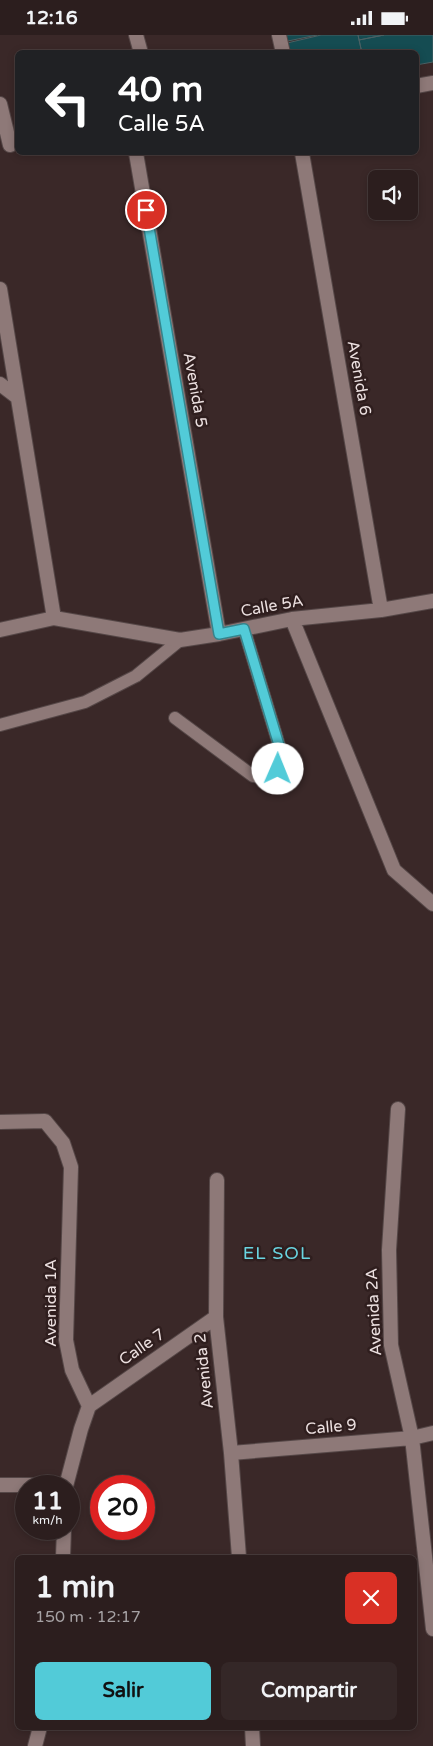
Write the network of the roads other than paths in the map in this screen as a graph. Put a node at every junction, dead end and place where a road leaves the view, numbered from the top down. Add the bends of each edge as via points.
1 (136, 35) edge
2 (279, 35) edge
3 (140, 50) edge
4 (282, 50) edge
5 (433, 83) edge
6 (419, 85) edge
7 (0, 105) edge
8 (9, 146) edge
9 (136, 155) edge
10 (302, 155) edge
11 (0, 289) edge
12 (0, 384) edge
13 (17, 397) junction
14 (433, 601) edge
15 (381, 609) junction
16 (54, 618) junction
17 (292, 619) junction
18 (244, 629) junction
19 (0, 630) edge
20 (219, 634) junction
21 (180, 640) junction
22 (174, 718) dead end
23 (0, 725) edge
24 (433, 904) edge
25 (398, 1109) dead end
26 (0, 1122) edge
27 (217, 1180) dead end
28 (216, 1317) junction
29 (89, 1406) junction
30 (433, 1433) edge
31 (412, 1438) junction
32 (231, 1453) junction
33 (69, 1475) edge
34 (0, 1485) edge
35 (15, 1485) edge
36 (64, 1540) edge
37 (63, 1555) edge
38 (239, 1555) edge
39 (433, 1629) edge
40 (39, 1730) edge
41 (252, 1730) edge
42 (35, 1746) edge
43 (253, 1746) edge

1 - 3 street
2 - 4 street
5 - 6 street
7 - 8 street
9 - 20 street, Avenida 5
10 - 15 street, Avenida 6
11 - 13 street
12 - 13 street
13 - 16 street
14 - 15 street, Calle 5A
15 - 17 street, Calle 5A
16 - 19 street, Calle 5A
16 - 21 street, Calle 5A
17 - 18 street, Calle 5A
17 - 24 street via 394,870
18 - 20 street, Calle 5A
18 - 22 lane via 279,745 282,759 278,769 268,777 253,776
20 - 21 street, Calle 5A
21 - 23 lane via 136,676 85,701
25 - 31 street, Avenida 2A via 389,1250 391,1345
26 - 29 street, Avenida 1A via 45,1121 63,1143 71,1167 66,1340 72,1370
27 - 28 street, Avenida 2
28 - 29 street, Calle 7
28 - 32 street, Avenida 2
29 - 33 street
30 - 31 street, Calle 9
31 - 32 street, Calle 9
31 - 39 street, Avenida 2A
32 - 38 street, Avenida 2
34 - 35 street
36 - 37 street
40 - 42 street
41 - 43 street

